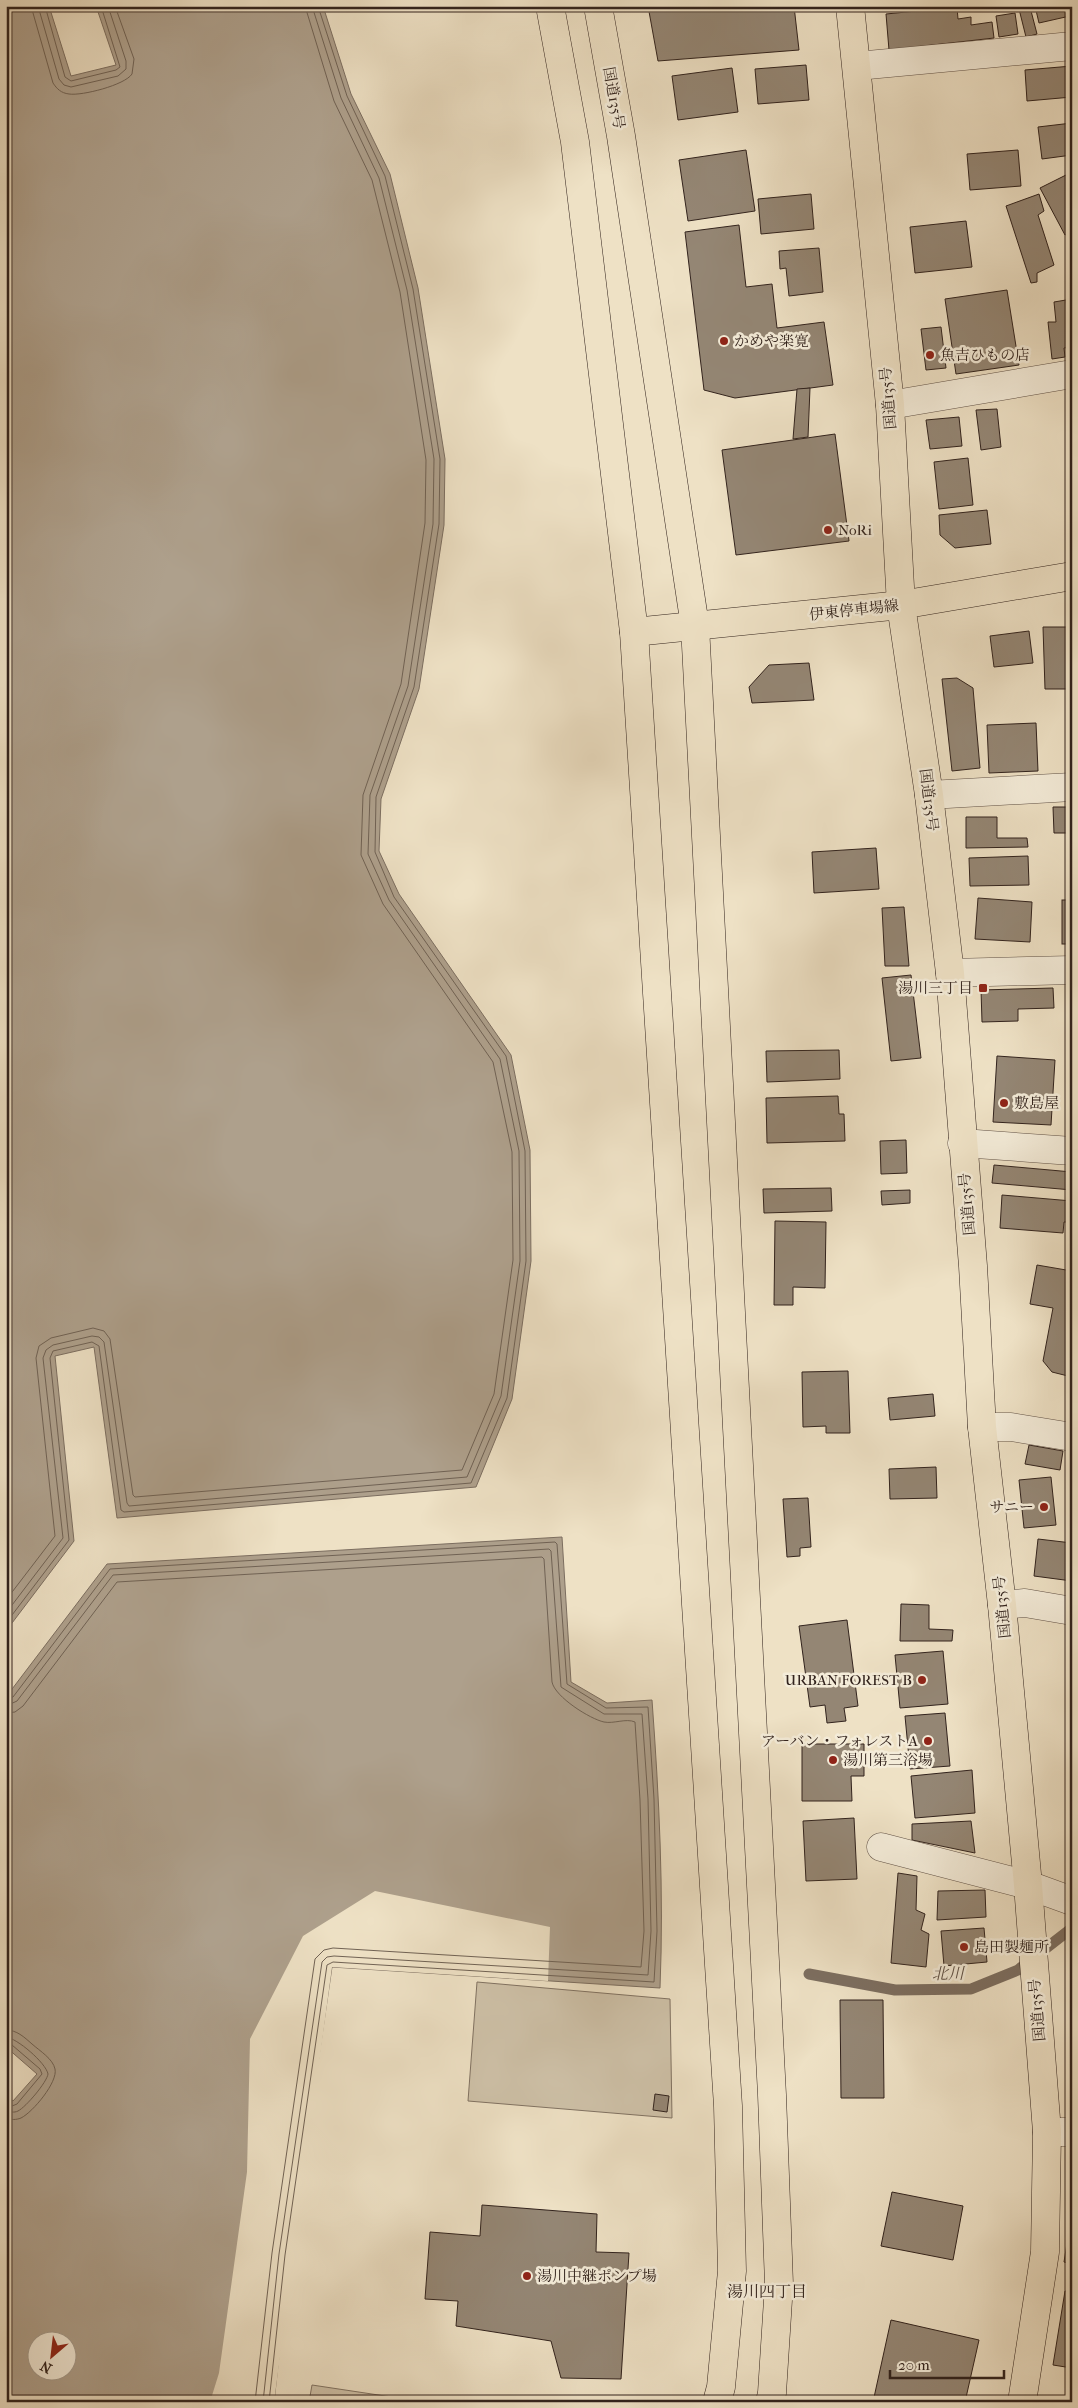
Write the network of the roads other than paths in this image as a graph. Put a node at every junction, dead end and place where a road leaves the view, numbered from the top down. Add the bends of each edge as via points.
1 (550, 6) edge
2 (598, 6) edge
3 (850, 6) edge
4 (1072, 46) edge
5 (857, 66) junction
6 (1072, 374) edge
7 (890, 405) junction
8 (1072, 576) edge
9 (901, 605) junction
10 (695, 626) junction
11 (634, 632) junction
12 (1072, 787) edge
13 (929, 795) junction
14 (1072, 970) edge
15 (950, 973) junction
16 (962, 1143) junction
17 (1072, 1151) edge
18 (982, 1427) junction
19 (1072, 1437) edge
20 (1002, 1606) junction
21 (1072, 1610) edge
22 (881, 1847) dead end
23 (1028, 1885) junction
24 (1072, 1902) edge
25 (1060, 2132) edge
26 (717, 2402) edge
27 (770, 2402) edge
28 (1022, 2402) edge

1 - 11 main road via 575,142
2 - 10 main road, 国道135号 via 621,136
3 - 5 main road, 国道135号
4 - 5 street
5 - 7 main road, 国道135号
6 - 7 street
7 - 9 main road, 国道135号
8 - 9 main road, 伊東停車場線
9 - 10 main road, 伊東停車場線
9 - 13 main road, 国道135号
10 - 11 main road, 伊東停車場線
10 - 27 main road, 国道135号 via 772,2095 779,2284
11 - 26 main road via 728,2106 732,2271
12 - 13 street
13 - 15 main road, 国道135号
14 - 15 street
15 - 16 main road, 国道135号
16 - 17 street
16 - 18 main road, 国道135号
18 - 19 street via 1011,1427
18 - 20 main road, 国道135号
20 - 21 street via 1025,1602
20 - 23 main road, 国道135号
22 - 23 street
23 - 24 street
23 - 25 main road, 国道135号 via 1035,1985
25 - 28 main road, 国道135号

